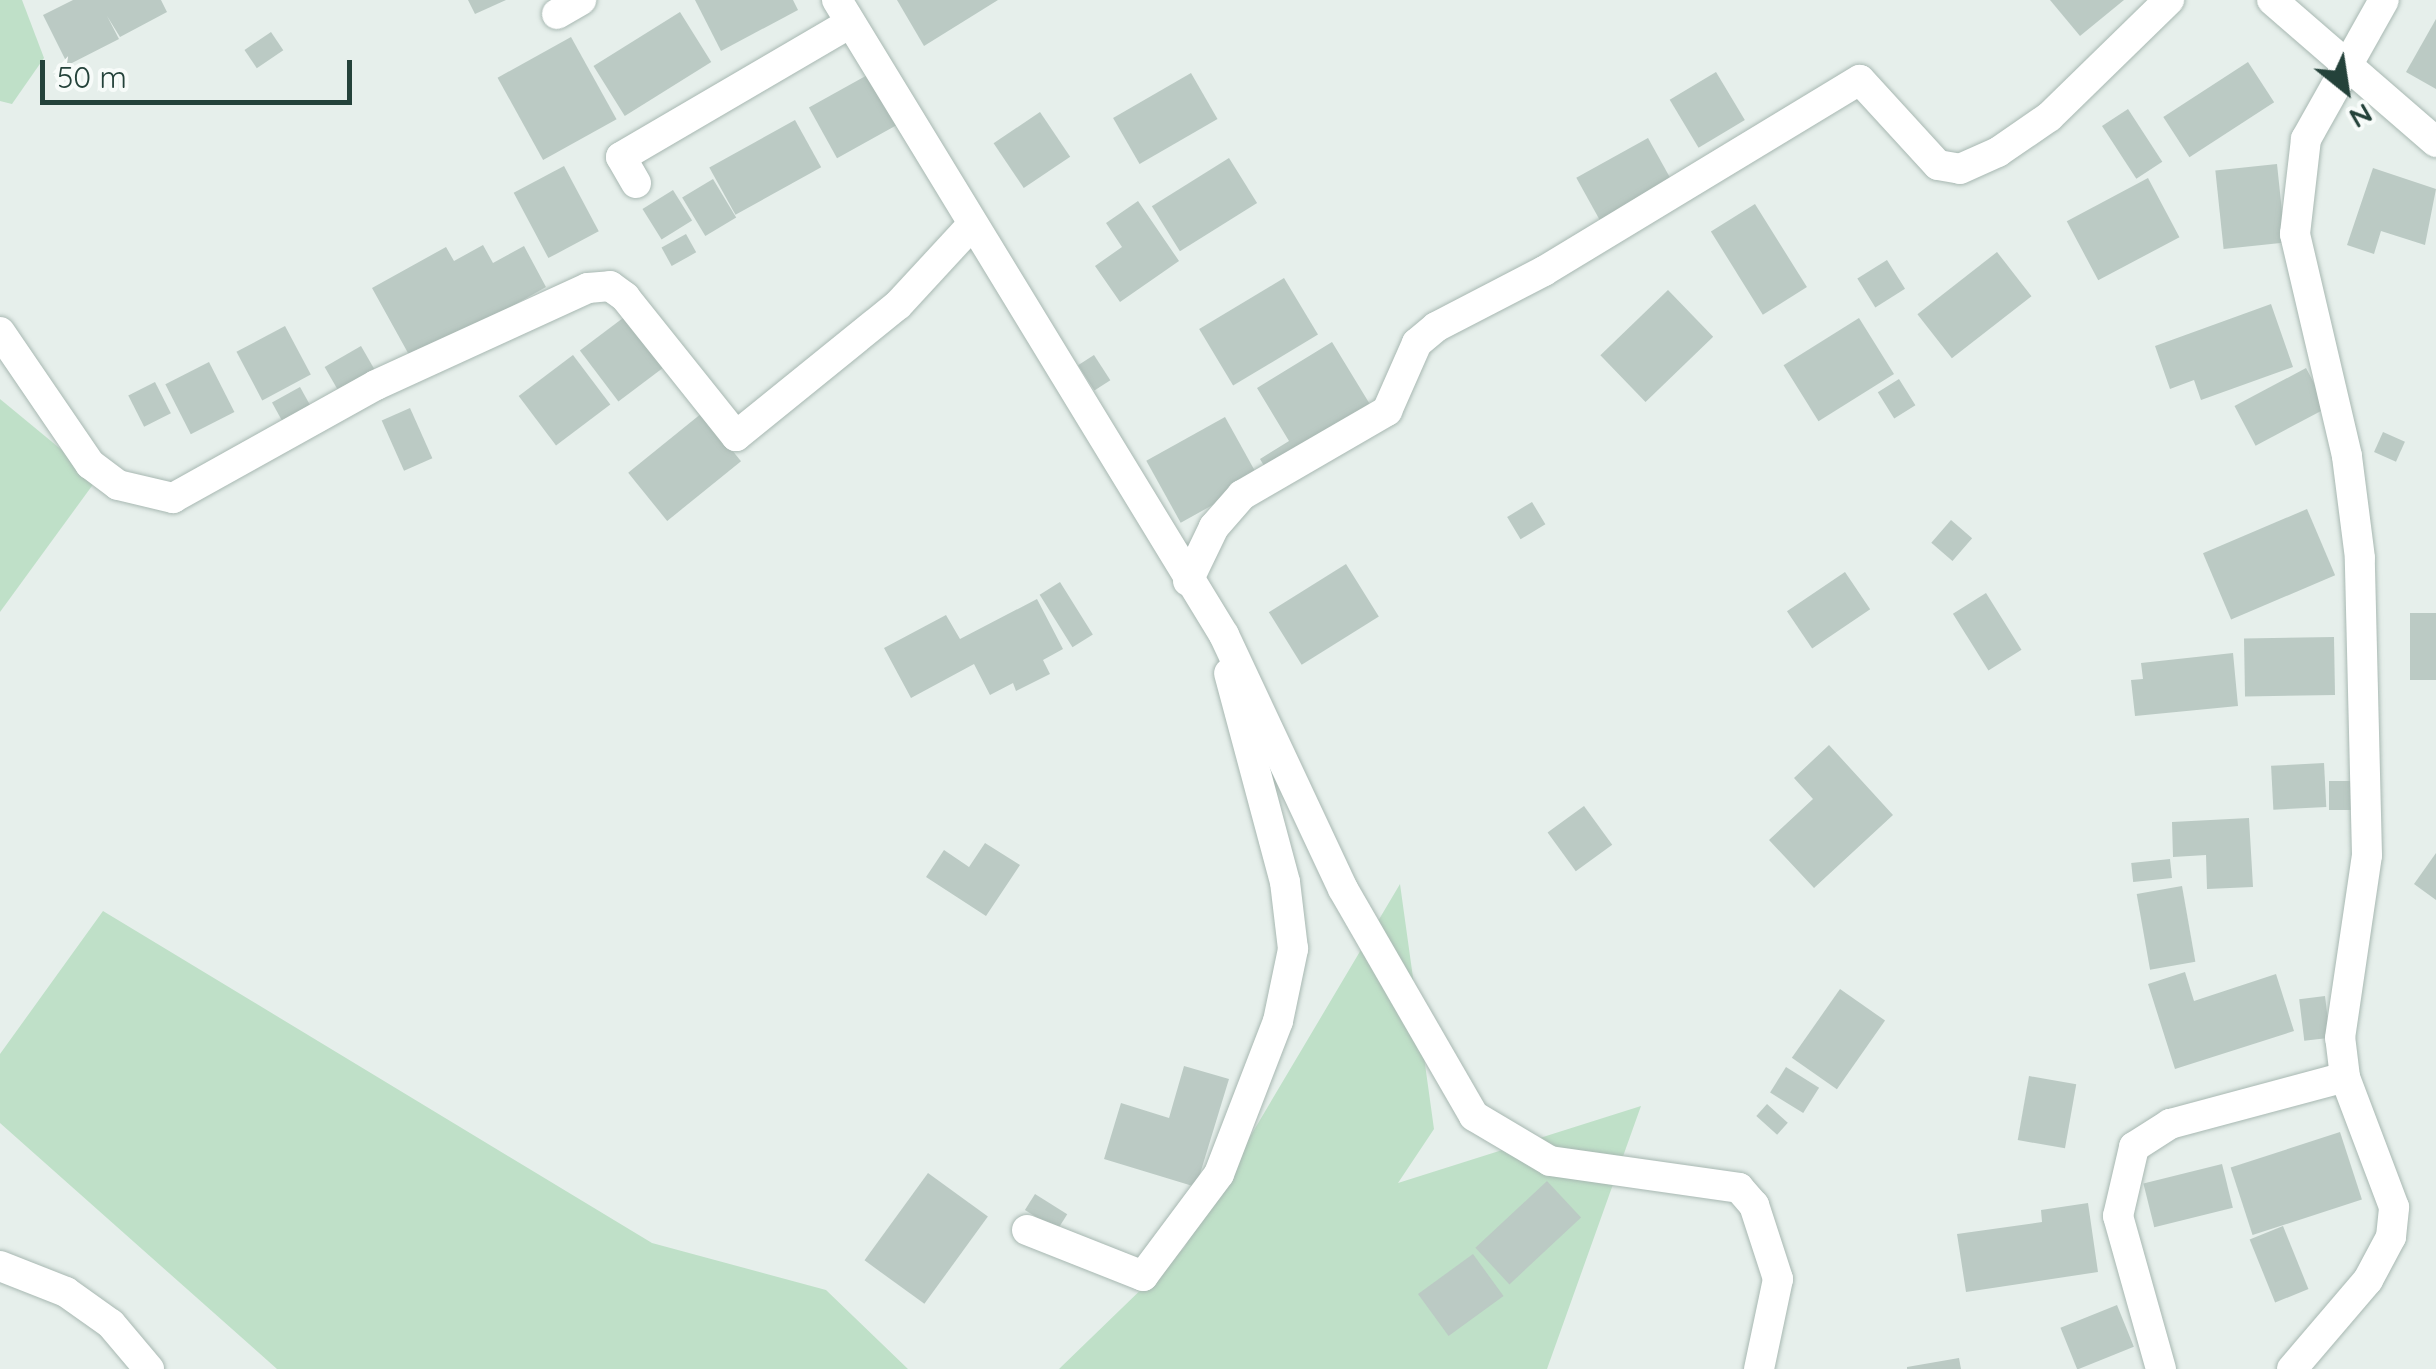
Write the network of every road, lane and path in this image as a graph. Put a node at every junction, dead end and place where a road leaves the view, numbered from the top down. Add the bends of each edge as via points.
1 (2169, 0) edge
2 (2272, 0) edge
3 (2384, 0) edge
4 (844, 12) edge
5 (2348, 70) junction
6 (2436, 142) edge
7 (636, 183) dead end
8 (970, 227) junction
9 (0, 332) edge
10 (1188, 580) junction
11 (1224, 635) junction
12 (2345, 1077) junction
13 (1027, 1230) dead end
14 (0, 1266) edge
15 (149, 1369) edge
16 (1760, 1369) edge
17 (2162, 1369) edge
18 (2292, 1369) edge

1 - 10 street via 2049,117 1998,152 1960,168 1938,165 1860,80 1544,271 1436,327 1417,343 1387,411 1242,495 1214,527
2 - 5 street
3 - 5 street
4 - 7 street via 621,158
4 - 8 street
5 - 6 street
5 - 12 street via 2306,140 2295,234 2347,456 2360,558 2366,855 2340,1038
8 - 9 street via 898,305 736,436 625,297 610,286 588,288 376,385 172,498 118,485 90,464
8 - 10 street
10 - 11 street
11 - 13 street via 1236,718 1285,882 1292,949 1278,1021 1219,1174 1143,1276
11 - 16 street via 1342,889 1474,1116 1550,1161 1686,1176 1740,1188 1754,1206 1778,1279
12 - 17 street via 2170,1124 2134,1147 2118,1216
12 - 18 street via 2394,1207 2390,1237 2368,1280
14 - 15 street via 66,1292 112,1324

